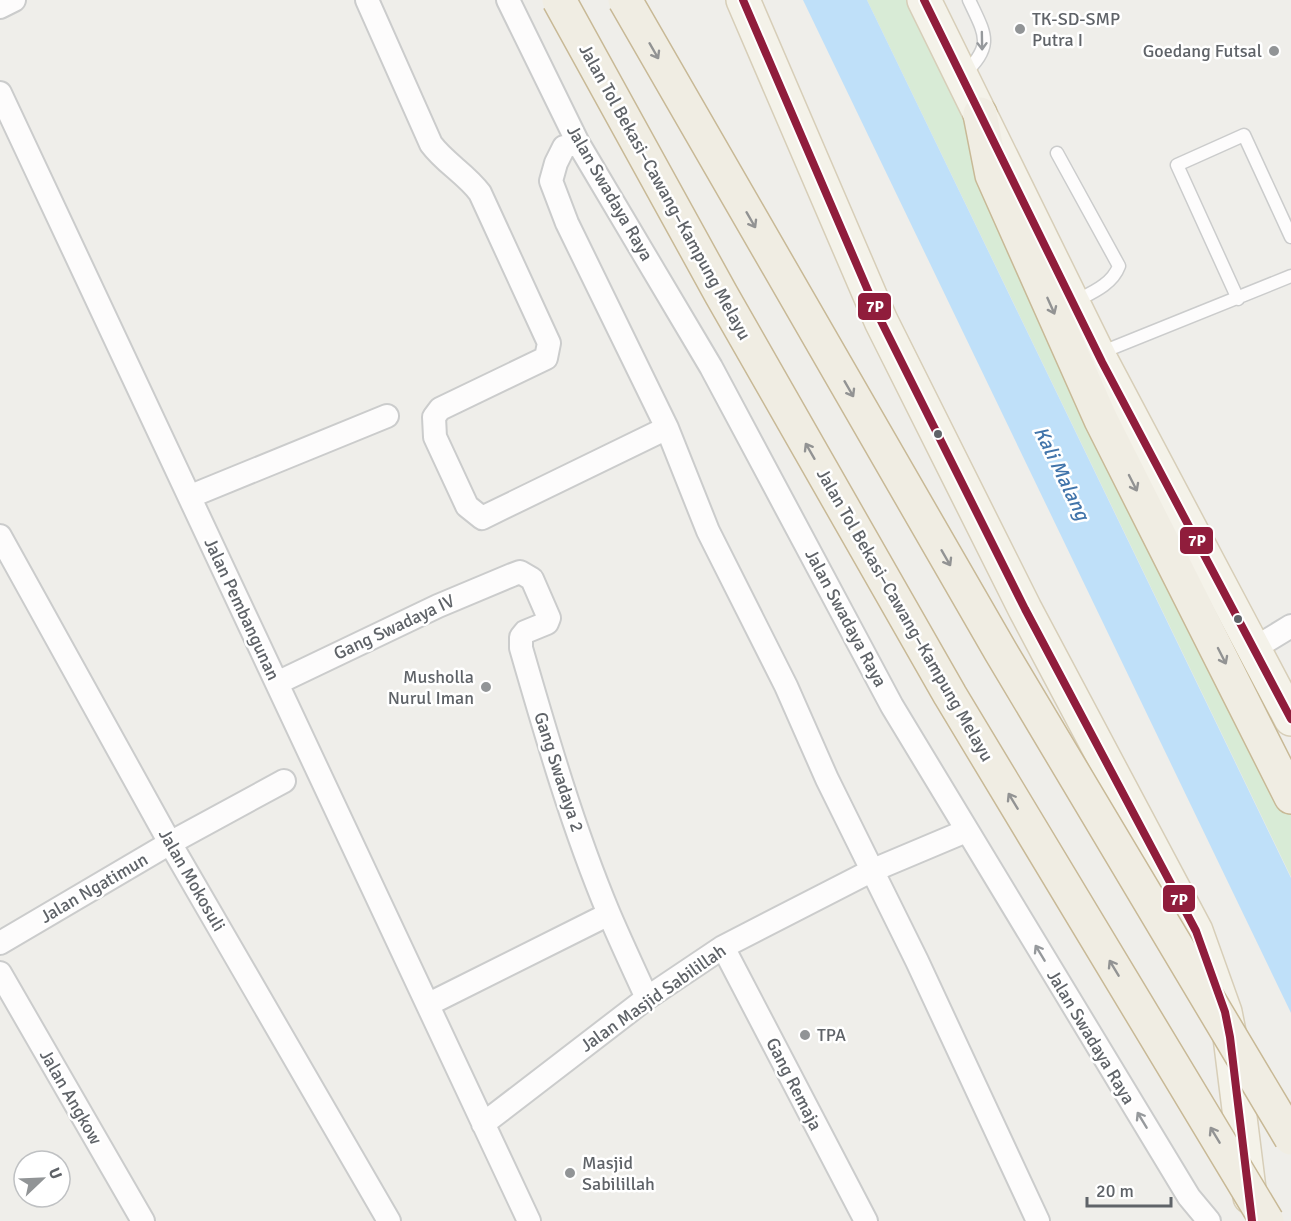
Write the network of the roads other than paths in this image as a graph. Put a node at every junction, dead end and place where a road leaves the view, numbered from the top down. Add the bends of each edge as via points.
1 (14, 0) edge
2 (367, 0) edge
3 (508, 0) edge
4 (559, 0) edge
5 (625, 0) edge
6 (743, 0) edge
7 (924, 0) edge
8 (969, 0) edge
9 (0, 7) edge
10 (961, 76) junction
11 (0, 93) edge
12 (980, 114) junction
13 (579, 143) junction
14 (1057, 153) dead end
15 (1291, 237) edge
16 (1291, 276) edge
17 (1238, 298) junction
18 (1073, 302) junction
19 (1098, 354) junction
20 (387, 416) dead end
21 (667, 429) junction
22 (190, 496) junction
23 (0, 536) edge
24 (512, 575) joint
25 (1291, 626) edge
26 (1255, 648) junction
27 (277, 683) junction
28 (1291, 719) edge
29 (284, 781) dead end
30 (1291, 797) edge
31 (966, 831) junction
32 (170, 843) junction
33 (871, 871) junction
34 (609, 914) junction
35 (0, 944) edge
36 (723, 947) junction
37 (0, 973) edge
38 (647, 998) junction
39 (429, 1004) junction
40 (483, 1124) junction
41 (1291, 1138) edge
42 (142, 1221) edge
43 (389, 1221) edge
44 (529, 1221) edge
45 (866, 1221) edge
46 (1038, 1221) edge
47 (1209, 1221) edge
48 (1252, 1221) edge
49 (1267, 1221) edge

1 - 9 street
2 - 21 street via 431,144 480,194 549,343 546,358 440,410 434,417 435,437 467,506 482,518
3 - 13 street, Jalan Swadaya Raya
49 -> 4 highway, Jalan Tol Bekasi–Cawang–Kampung Melayu, bridge via 950,695
5 -> 41 highway, bridge via 1001,652
6 - 48 main road via 881,321 1025,609 1196,931 1230,1037
7 - 10 main road
8 -> 10 lane via 984,40 981,57
10 - 12 main road
11 - 22 street, Jalan Pembangunan
12 - 18 main road
12 -> 30 highway via 992,175 1101,420
13 - 21 street via 564,147 551,181 567,223
13 - 31 street, Jalan Swadaya Raya via 711,367 892,706
14 - 18 lane via 1119,266 1116,274 1098,290
15 - 17 lane via 1244,135 1177,165
16 - 17 lane
17 - 19 lane
18 - 19 main road
19 - 26 main road
20 - 22 street
21 - 33 street via 708,531 786,686
22 - 27 street, Jalan Pembangunan
23 - 32 street, Jalan Mokosuli
24 - 27 street, Gang Swadaya IV
24 - 34 street, Gang Swadaya 2 via 520,572 532,579 548,612 547,623 521,637 521,648 554,766
25 - 26 street
26 - 28 main road
27 - 39 street, Jalan Pembangunan
29 - 32 street, Jalan Ngatimun
31 - 33 street, Jalan Masjid Sabilillah
47 -> 31 street, Jalan Swadaya Raya via 1189,1197
32 - 35 street, Jalan Ngatimun
32 - 43 street, Jalan Mokosuli
33 - 36 street, Jalan Masjid Sabilillah
33 - 46 street
34 - 38 street, Gang Swadaya 2
34 - 39 street
36 - 38 street, Jalan Masjid Sabilillah
36 - 45 street, Gang Remaja
37 - 42 street, Jalan Angkow
38 - 40 street, Jalan Masjid Sabilillah
39 - 40 street, Jalan Pembangunan
40 - 44 street, Jalan Pembangunan

